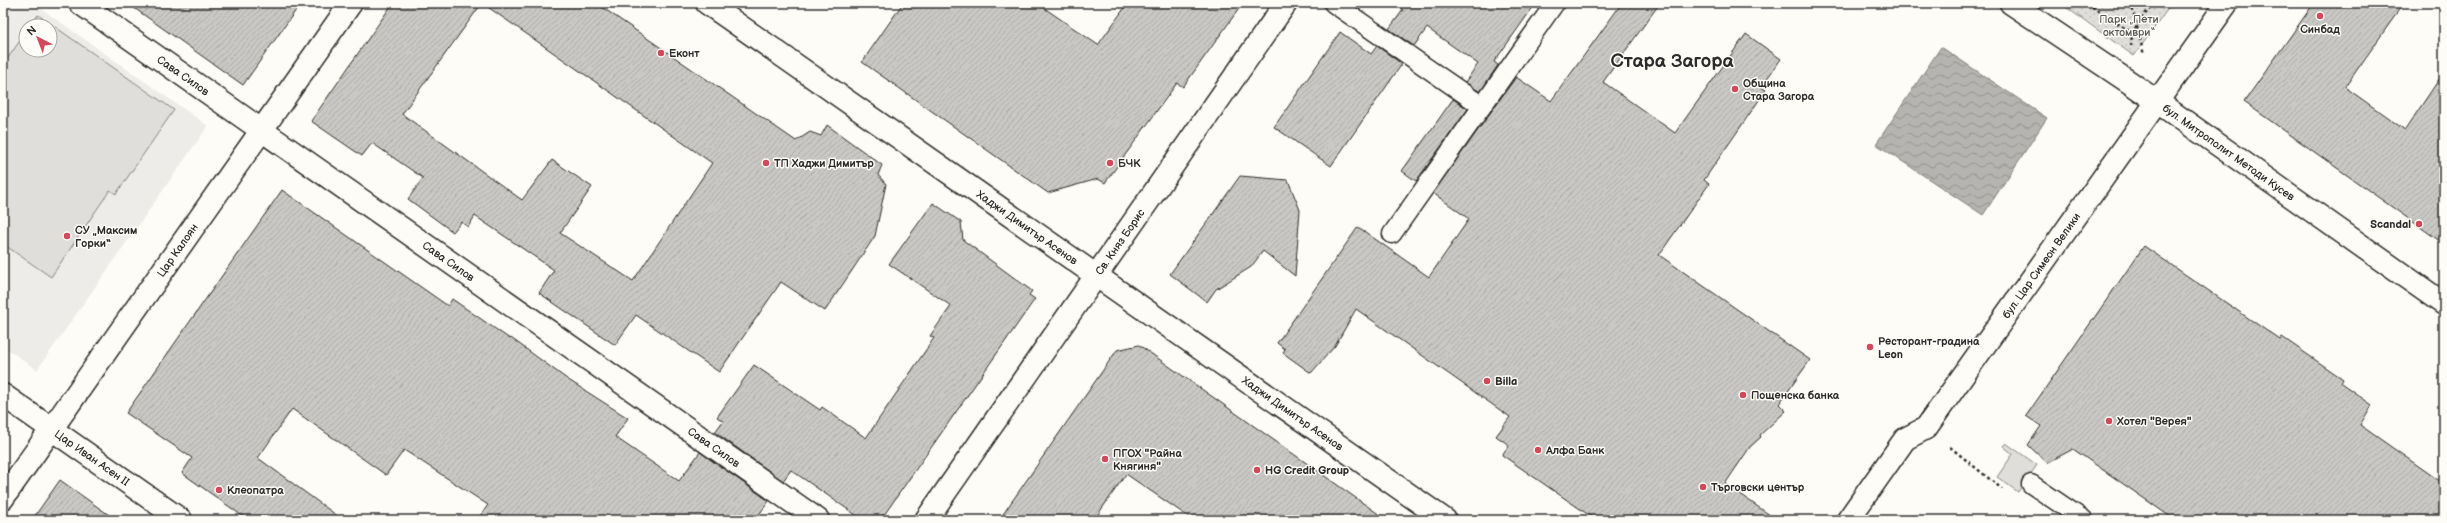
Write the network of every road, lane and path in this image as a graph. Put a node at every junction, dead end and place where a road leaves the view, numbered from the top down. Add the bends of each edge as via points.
1 (80, 3) edge
2 (351, 3) edge
3 (708, 3) edge
4 (1286, 3) edge
5 (1333, 3) edge
6 (1555, 3) edge
7 (2011, 3) edge
8 (2087, 3) edge
9 (2227, 3) edge
10 (2132, 33) dead end
11 (2157, 102) junction
12 (1482, 106) junction
13 (261, 130) junction
14 (1392, 234) dead end
15 (1096, 276) junction
16 (2444, 304) edge
17 (3, 395) edge
18 (1926, 428) junction
19 (51, 429) junction
20 (2031, 484) joint
21 (3, 498) edge
22 (181, 520) edge
23 (818, 520) edge
24 (926, 520) edge
25 (1445, 520) edge
26 (1848, 520) edge
27 (2084, 520) edge

1 - 13 street, Сава Силов
2 - 13 street, Цар Калоян
3 - 15 street, Хаджи Димитър Асенов
4 - 15 street, Св. Княз Борис
5 - 12 lane
6 - 12 lane
7 - 11 street, бул. Митрополит Методи Кусев
8 - 10 path
9 - 11 street, бул. Цар Симеон Велики
11 - 16 street, бул. Митрополит Методи Кусев
11 - 18 street, бул. Цар Симеон Велики
12 - 14 lane
13 - 19 street, Цар Калоян
13 - 23 street, Сава Силов
15 - 24 street, Св. Княз Борис
15 - 25 street, Хаджи Димитър Асенов
17 - 19 street, Цар Иван Асен II
18 - 20 path via 2012,497
18 - 26 street, бул. Цар Симеон Велики via 1905,439
19 - 21 street, Цар Калоян
19 - 22 street, Цар Иван Асен II
20 - 27 lane

